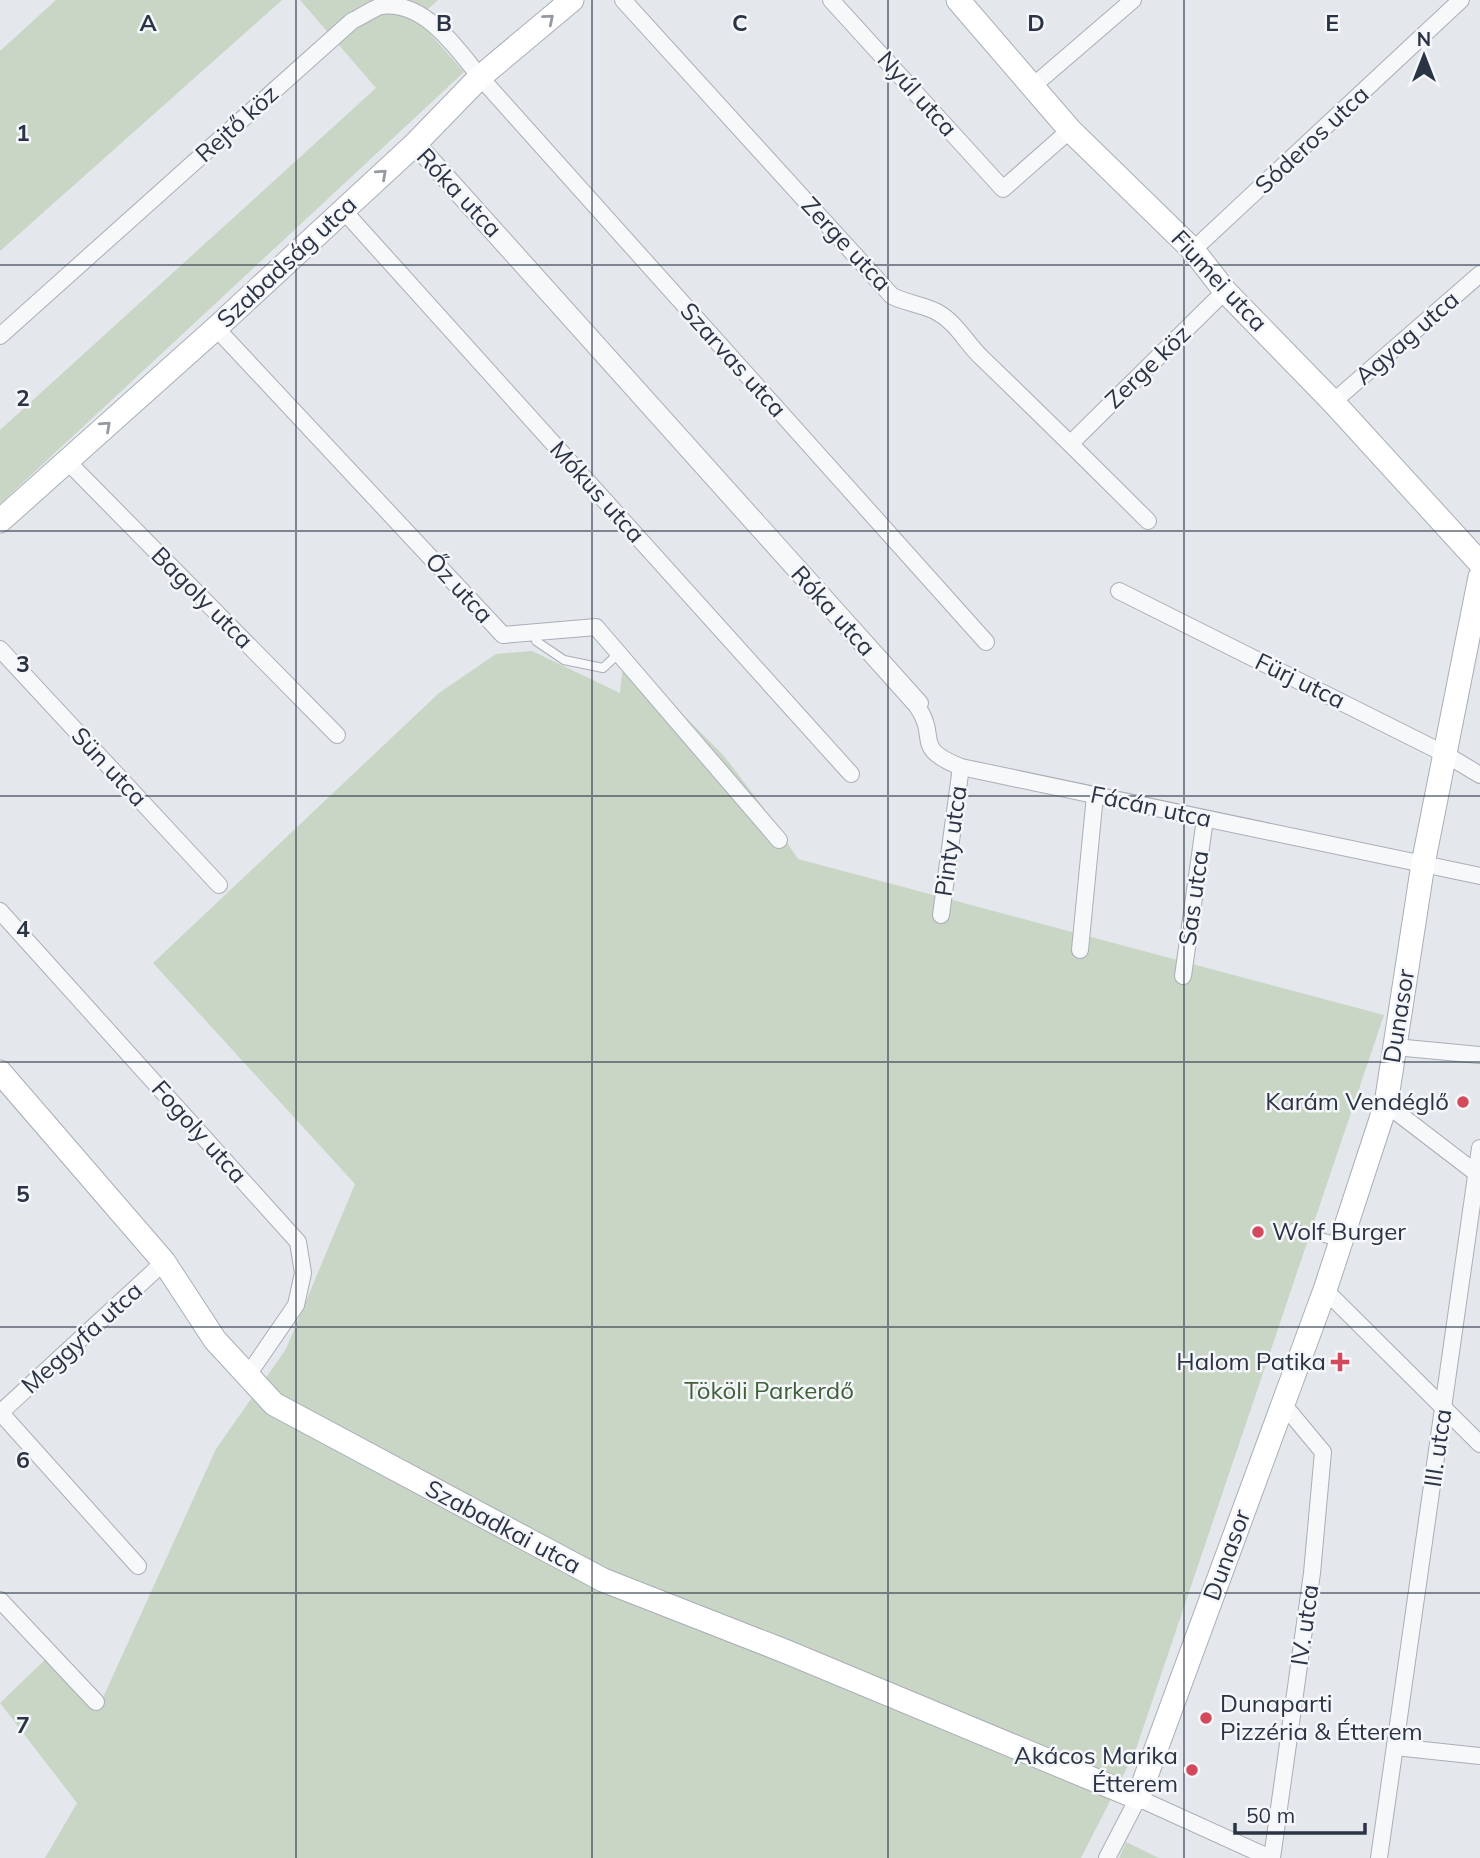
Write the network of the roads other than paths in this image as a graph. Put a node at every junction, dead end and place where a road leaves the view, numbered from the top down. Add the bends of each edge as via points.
1 (572, 0) edge
2 (623, 0) edge
3 (831, 0) edge
4 (958, 0) edge
5 (1133, 0) edge
6 (1461, 0) edge
7 (480, 77) junction
8 (1033, 86) junction
9 (1070, 130) junction
10 (414, 145) junction
11 (343, 210) junction
12 (1193, 250) junction
13 (1480, 274) edge
14 (1225, 291) junction
15 (216, 328) junction
16 (0, 336) edge
17 (1333, 402) junction
18 (1071, 443) junction
19 (67, 461) junction
20 (0, 521) edge
21 (1148, 521) dead end
22 (1480, 563) edge
23 (1480, 577) edge
24 (1119, 591) dead end
25 (536, 632) junction
26 (986, 642) dead end
27 (0, 649) edge
28 (619, 653) junction
29 (917, 706) joint
30 (337, 735) dead end
31 (1445, 754) junction
32 (961, 767) junction
33 (851, 774) dead end
34 (1480, 775) edge
35 (1096, 795) junction
36 (1205, 819) junction
37 (779, 840) dead end
38 (1423, 864) junction
39 (1480, 876) edge
40 (219, 885) dead end
41 (0, 911) edge
42 (941, 915) dead end
43 (1080, 950) dead end
44 (1183, 976) dead end
45 (1395, 1046) junction
46 (1480, 1055) edge
47 (0, 1072) edge
48 (1386, 1104) junction
49 (1480, 1148) edge
50 (1479, 1175) edge
51 (1293, 1228) dead end
52 (1340, 1243) junction
53 (164, 1262) junction
54 (1325, 1290) junction
55 (248, 1375) junction
56 (1283, 1404) junction
57 (1443, 1408) junction
58 (0, 1413) edge
59 (1480, 1444) edge
60 (138, 1566) dead end
61 (0, 1600) edge
62 (96, 1702) dead end
63 (1395, 1747) junction
64 (1480, 1756) edge
65 (1138, 1798) junction
66 (1107, 1858) edge
67 (1271, 1858) edge
68 (1379, 1858) edge

7 -> 1 street, Szabadság utca
2 - 18 street, Zerge utca via 892,296 936,311 953,323 971,348
3 - 9 street, Nyúl utca via 1003,189
4 - 8 street, Fiumei utca
5 - 8 street
6 - 12 street, Sóderos utca
7 - 10 street, Szabadság utca
7 - 16 street, Rejtő köz via 432,19 411,6 382,6 352,21
7 - 26 street, Szarvas utca
8 - 9 street, Fiumei utca
9 - 12 street, Fiumei utca
11 -> 10 street, Szabadság utca
10 - 29 street, Róka utca via 417,143 920,703
11 - 15 street, Szabadság utca
11 - 33 street, Mókus utca
12 - 14 street, Fiumei utca
13 - 17 street, Agyag utca
14 - 17 street, Fiumei utca
14 - 18 street, Zerge köz
19 -> 15 street, Szabadság utca
15 - 25 street, Őz utca via 503,635
17 - 22 street, Fiumei utca
18 - 21 street, Zerge utca
19 - 20 street, Szabadság utca
19 - 30 street, Bagoly utca
23 - 31 street, Dunasor
24 - 31 street, Fürj utca
25 - 28 street, Őz utca via 596,627
25 - 28 lane via 536,641 564,660 603,668
27 - 40 street, Sün utca
28 - 37 street, Őz utca
29 - 32 street, Fácán utca via 933,752
31 - 34 street, Fürj utca
31 - 38 street, Dunasor
32 - 35 street, Fácán utca
32 - 42 street, Pinty utca
35 - 36 street, Fácán utca
35 - 43 street
36 - 38 street, Fácán utca
36 - 44 street, Sas utca
38 - 39 street, Fácán utca
38 - 45 street, Dunasor
41 - 55 street, Fogoly utca via 298,1242 303,1273 296,1305
45 - 46 street
45 - 48 street, Dunasor
47 - 53 street, Szabadkai utca
48 - 50 street
48 - 52 street, Dunasor
49 - 50 street, III. utca
50 - 57 street, III. utca
51 - 52 lane
52 - 54 street, Dunasor
53 - 55 street, Szabadkai utca via 215,1340
53 - 58 street, Meggyfa utca
54 - 56 street, Dunasor
54 - 57 street
55 - 65 street, Szabadkai utca via 274,1404 603,1580
56 - 65 street, Dunasor
56 - 67 street, IV. utca via 1323,1452 1312,1573
57 - 59 street
57 - 63 street, III. utca
58 - 60 street
61 - 62 street
63 - 64 street
63 - 68 street, III. utca
65 - 66 street
65 - 67 street

